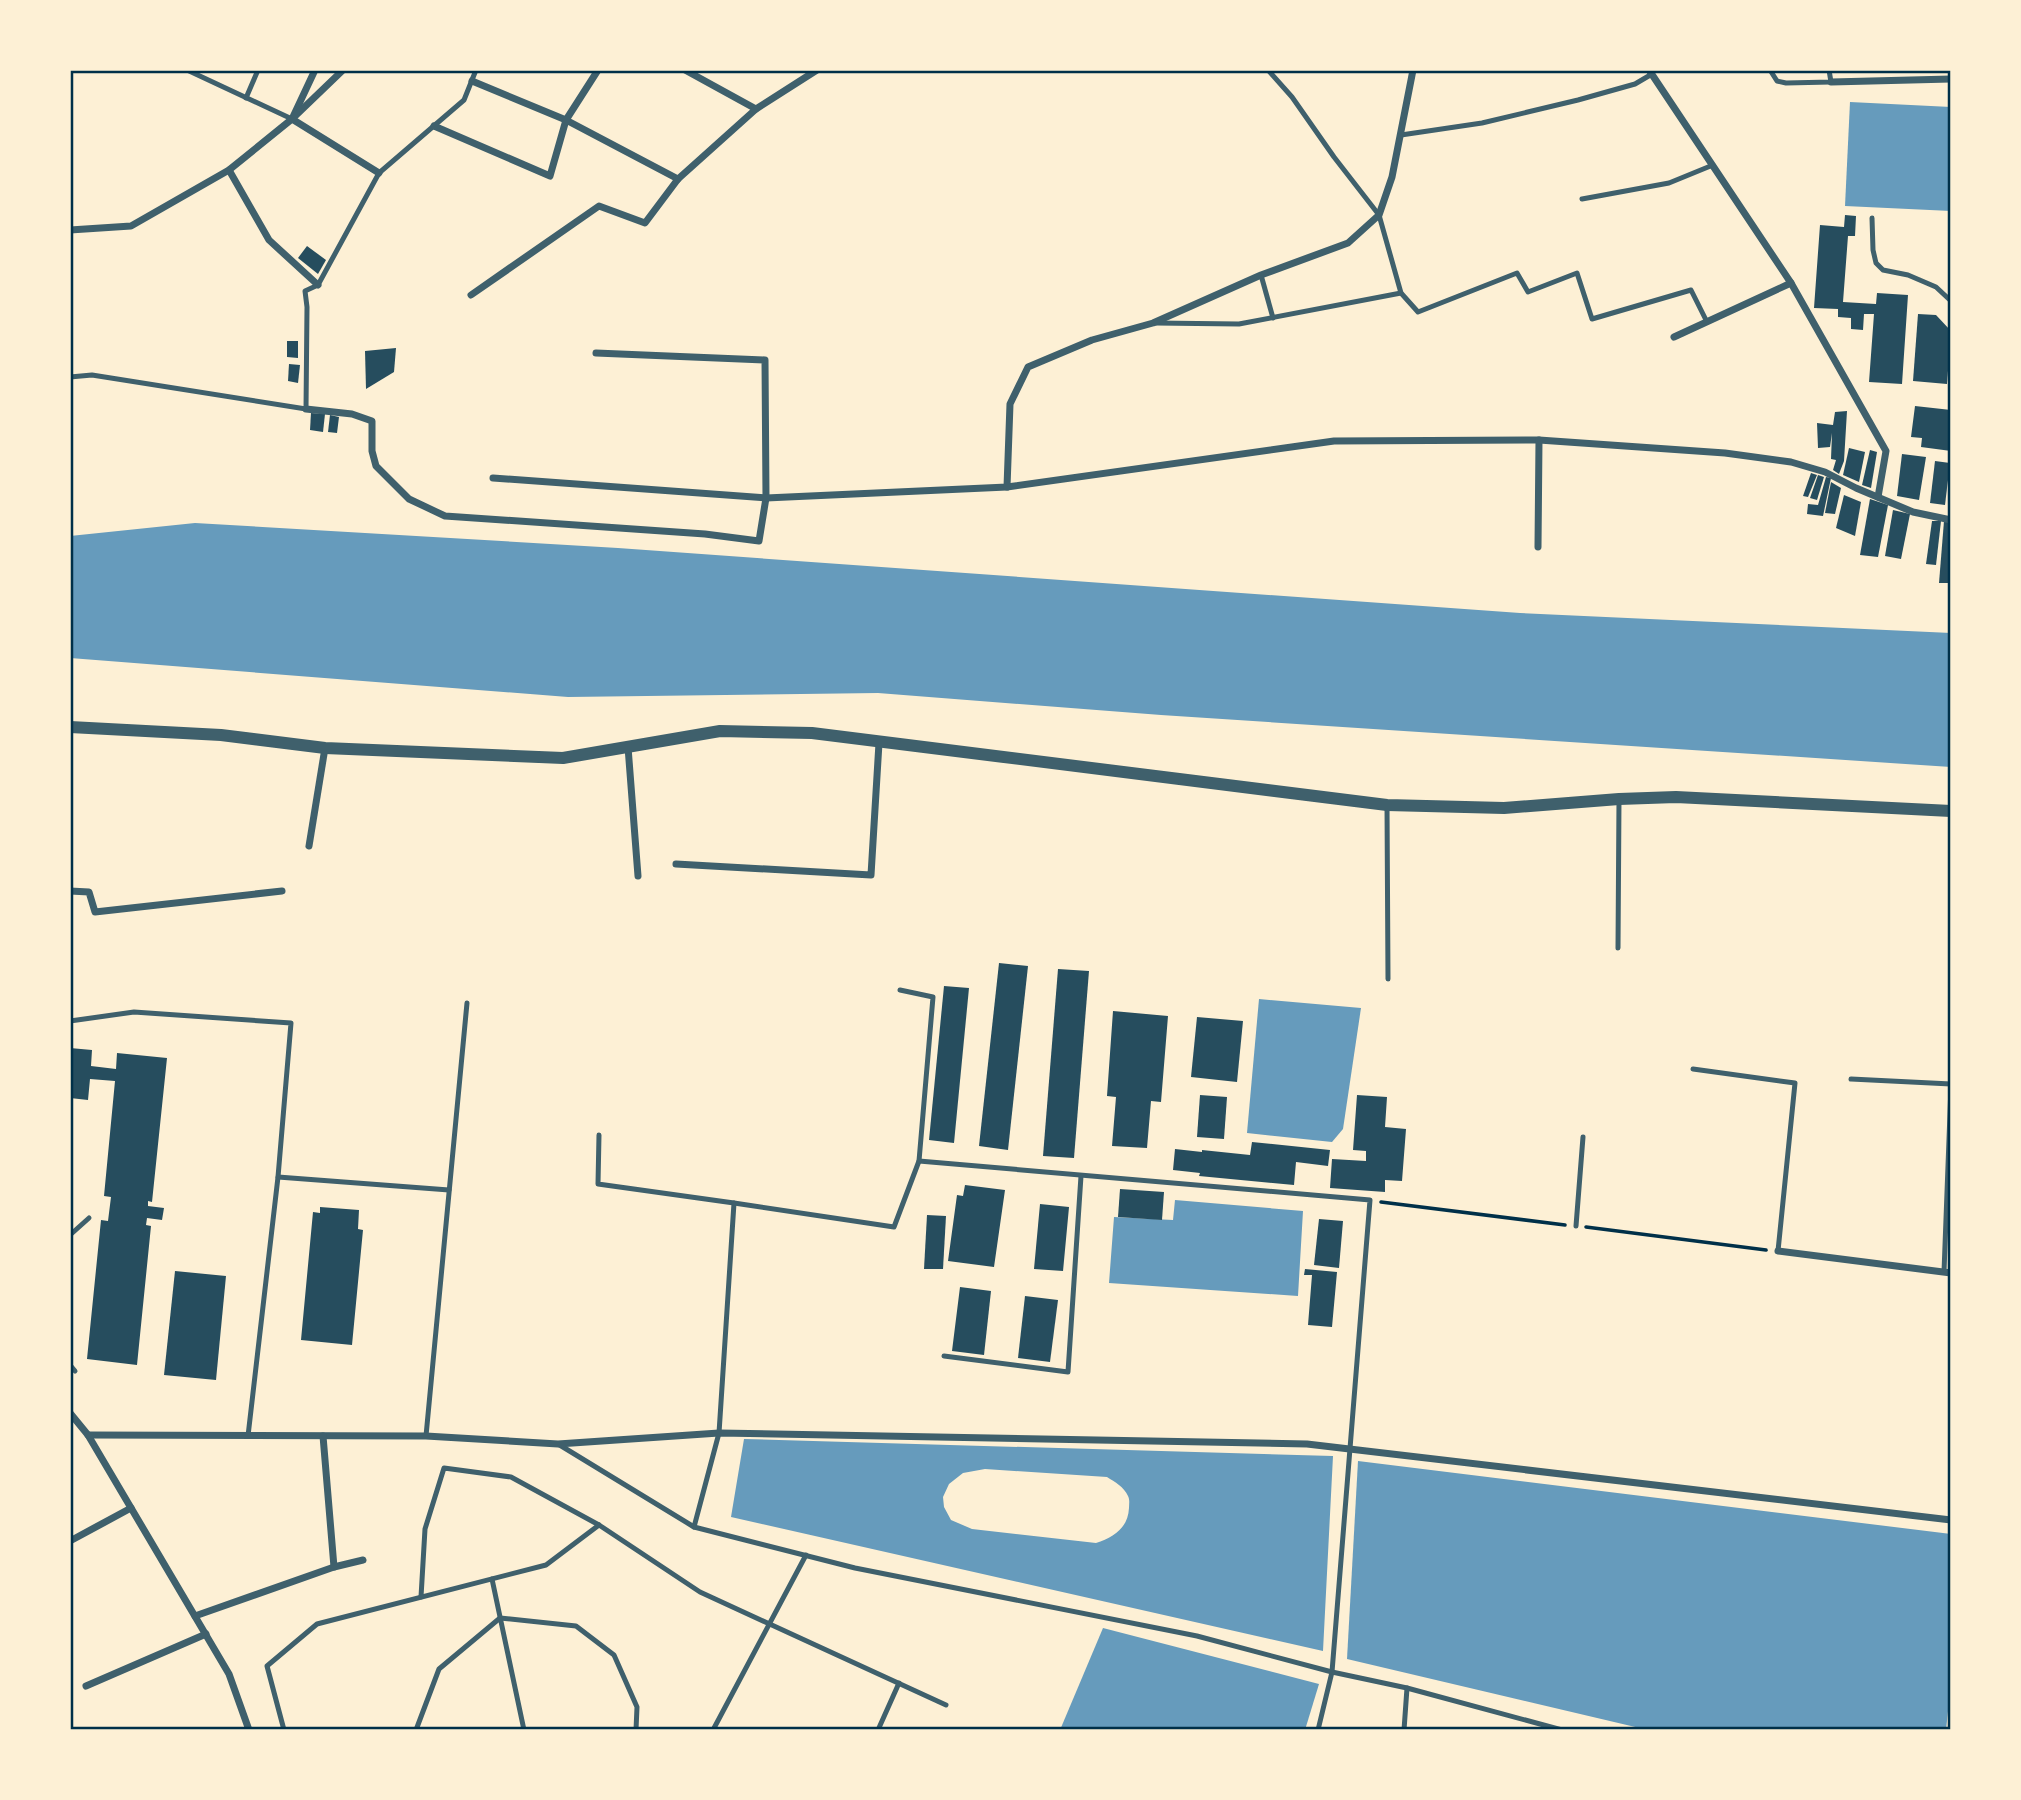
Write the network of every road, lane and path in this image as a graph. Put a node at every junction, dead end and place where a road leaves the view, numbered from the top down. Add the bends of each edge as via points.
1 (187, 70) edge
2 (258, 70) edge
3 (315, 70) edge
4 (343, 70) edge
5 (476, 70) edge
6 (598, 70) edge
7 (685, 70) edge
8 (817, 70) edge
9 (1268, 70) edge
10 (1413, 70) edge
11 (1770, 70) edge
12 (1829, 70) edge
13 (1945, 70) edge
14 (1651, 72) edge
15 (1948, 79) edge
16 (472, 81) junction
17 (1831, 82) junction
18 (246, 97) junction
19 (757, 108) junction
20 (292, 119) junction
21 (566, 120) junction
22 (434, 126) junction
23 (1401, 135) junction
24 (1713, 165) junction
25 (229, 170) junction
26 (379, 173) junction
27 (678, 179) junction
28 (1582, 199) dead end
29 (1379, 215) junction
30 (1872, 218) dead end
31 (70, 230) edge
32 (1261, 275) junction
33 (1791, 283) junction
34 (318, 285) junction
35 (1401, 293) junction
36 (471, 295) dead end
37 (1951, 301) edge
38 (1273, 318) junction
39 (1707, 321) junction
40 (1153, 323) junction
41 (1674, 337) dead end
42 (596, 353) dead end
43 (70, 377) edge
44 (306, 409) junction
45 (1539, 440) junction
46 (493, 478) dead end
47 (1007, 487) junction
48 (1878, 497) junction
49 (766, 498) junction
50 (1951, 520) edge
51 (1538, 547) dead end
52 (70, 727) edge
53 (879, 743) junction
54 (628, 747) junction
55 (325, 748) junction
56 (1619, 799) junction
57 (1387, 805) junction
58 (1951, 811) edge
59 (309, 846) dead end
60 (676, 864) dead end
61 (638, 876) dead end
62 (70, 891) edge
63 (282, 891) dead end
64 (1618, 948) dead end
65 (1388, 979) dead end
66 (900, 990) dead end
67 (467, 1003) dead end
68 (70, 1021) edge
69 (1693, 1069) dead end
70 (1851, 1079) dead end
71 (1951, 1085) edge
72 (599, 1135) dead end
73 (1583, 1137) dead end
74 (919, 1161) junction
75 (1081, 1176) junction
76 (278, 1177) junction
77 (449, 1191) junction
78 (734, 1203) junction
79 (89, 1218) dead end
80 (1576, 1226) dead end
81 (70, 1235) edge
82 (1779, 1251) joint
83 (1947, 1273) edge
84 (944, 1356) dead end
85 (70, 1365) edge
86 (75, 1371) dead end
87 (70, 1413) edge
88 (719, 1433) junction
89 (88, 1435) junction
90 (248, 1436) junction
91 (323, 1436) junction
92 (426, 1436) junction
93 (558, 1444) junction
94 (1349, 1449) junction
95 (131, 1508) junction
96 (1951, 1520) edge
97 (599, 1525) junction
98 (694, 1527) junction
99 (70, 1541) edge
100 (806, 1555) junction
101 (363, 1560) dead end
102 (334, 1567) junction
103 (492, 1579) junction
104 (421, 1597) junction
105 (195, 1616) junction
106 (500, 1618) junction
107 (769, 1624) junction
108 (206, 1634) junction
109 (1332, 1672) junction
110 (899, 1683) junction
111 (86, 1686) dead end
112 (1407, 1688) junction
113 (946, 1705) dead end
114 (249, 1730) edge
115 (284, 1730) edge
116 (416, 1730) edge
117 (524, 1730) edge
118 (636, 1730) edge
119 (713, 1730) edge
120 (878, 1730) edge
121 (1318, 1730) edge
122 (1404, 1730) edge
123 (1562, 1730) edge

1 - 18 lane
2 - 18 lane
3 - 20 street
4 - 20 street
5 - 16 lane
6 - 21 street
7 - 19 street
8 - 19 street
9 - 29 lane
10 - 23 street
11 - 17 lane via 1777,81 1786,83
12 - 17 lane
13 - 15 lane
14 - 23 lane via 1635,83 1542,109
14 - 24 street
15 - 17 street
16 - 21 street
16 - 22 lane via 464,100
18 - 20 lane
19 - 27 street
20 - 25 street
20 - 26 street
21 - 22 street via 550,176
21 - 27 street
22 - 26 lane
23 - 29 street
24 - 28 lane via 1669,183
24 - 33 street
25 - 31 street via 131,226
25 - 34 street via 270,240
26 - 34 lane
27 - 36 street via 645,223 599,206
29 - 32 street via 1348,243
29 - 35 lane
30 - 37 lane via 1876,263 1883,270 1936,287
32 - 38 lane
32 - 40 street
33 - 39 street
33 - 48 street via 1886,451
34 - 44 lane via 306,291
35 - 38 lane
35 - 39 lane via 1418,312 1517,273 1528,292 1577,273 1592,319 1691,290
38 - 40 lane via 1239,324
39 - 41 street
40 - 47 street via 1092,340 1028,367 1010,404
42 - 49 street via 765,360
43 - 44 lane via 92,375
44 - 49 street via 372,421 376,466 409,499 445,516 759,541
45 - 47 street via 1335,440
45 - 48 street via 1791,462
45 - 51 street
46 - 49 street
47 - 49 street
48 - 50 street via 1913,512
52 - 55 street via 221,735
53 - 54 street via 812,733 720,731
53 - 57 street
53 - 60 street via 871,875
54 - 55 street via 562,758
54 - 61 street
55 - 59 street
56 - 57 street via 1504,808
56 - 58 street via 1676,797
56 - 64 lane
57 - 65 lane
62 - 63 street via 89,892 95,912
66 - 74 lane via 933,997
67 - 77 lane
68 - 76 lane via 134,1012 291,1023
69 - 82 lane via 1795,1083
70 - 71 lane
71 - 83 lane
72 - 78 lane via 598,1185
73 - 80 lane
74 - 75 lane
74 - 78 lane via 894,1227
75 - 84 lane via 1068,1372
75 - 94 lane via 1370,1200
76 - 77 lane
76 - 90 lane
77 - 92 lane
78 - 88 lane
79 - 81 lane
82 - 83 street
85 - 86 lane
87 - 89 street
88 - 93 street
88 - 94 street via 1307,1444
88 - 98 lane
89 - 90 street
89 - 95 street
90 - 91 street
91 - 92 street
91 - 102 street
92 - 93 street
93 - 98 lane
94 - 96 street
94 - 109 lane
95 - 99 street
95 - 105 street
97 - 103 lane via 546,1565
97 - 104 lane via 511,1477 444,1468 425,1529
97 - 107 lane via 700,1592
98 - 100 lane
100 - 107 lane
100 - 109 lane via 1197,1636
101 - 102 street
102 - 105 street
103 - 104 lane
103 - 106 lane
104 - 115 lane via 317,1624 267,1666
105 - 108 street
106 - 116 lane via 439,1669
106 - 117 lane
106 - 118 lane via 576,1626 614,1655 637,1707
107 - 110 lane
107 - 119 lane
108 - 111 street
108 - 114 street via 229,1674
109 - 112 lane
109 - 121 lane
110 - 113 lane
110 - 120 lane
112 - 122 lane
112 - 123 lane

